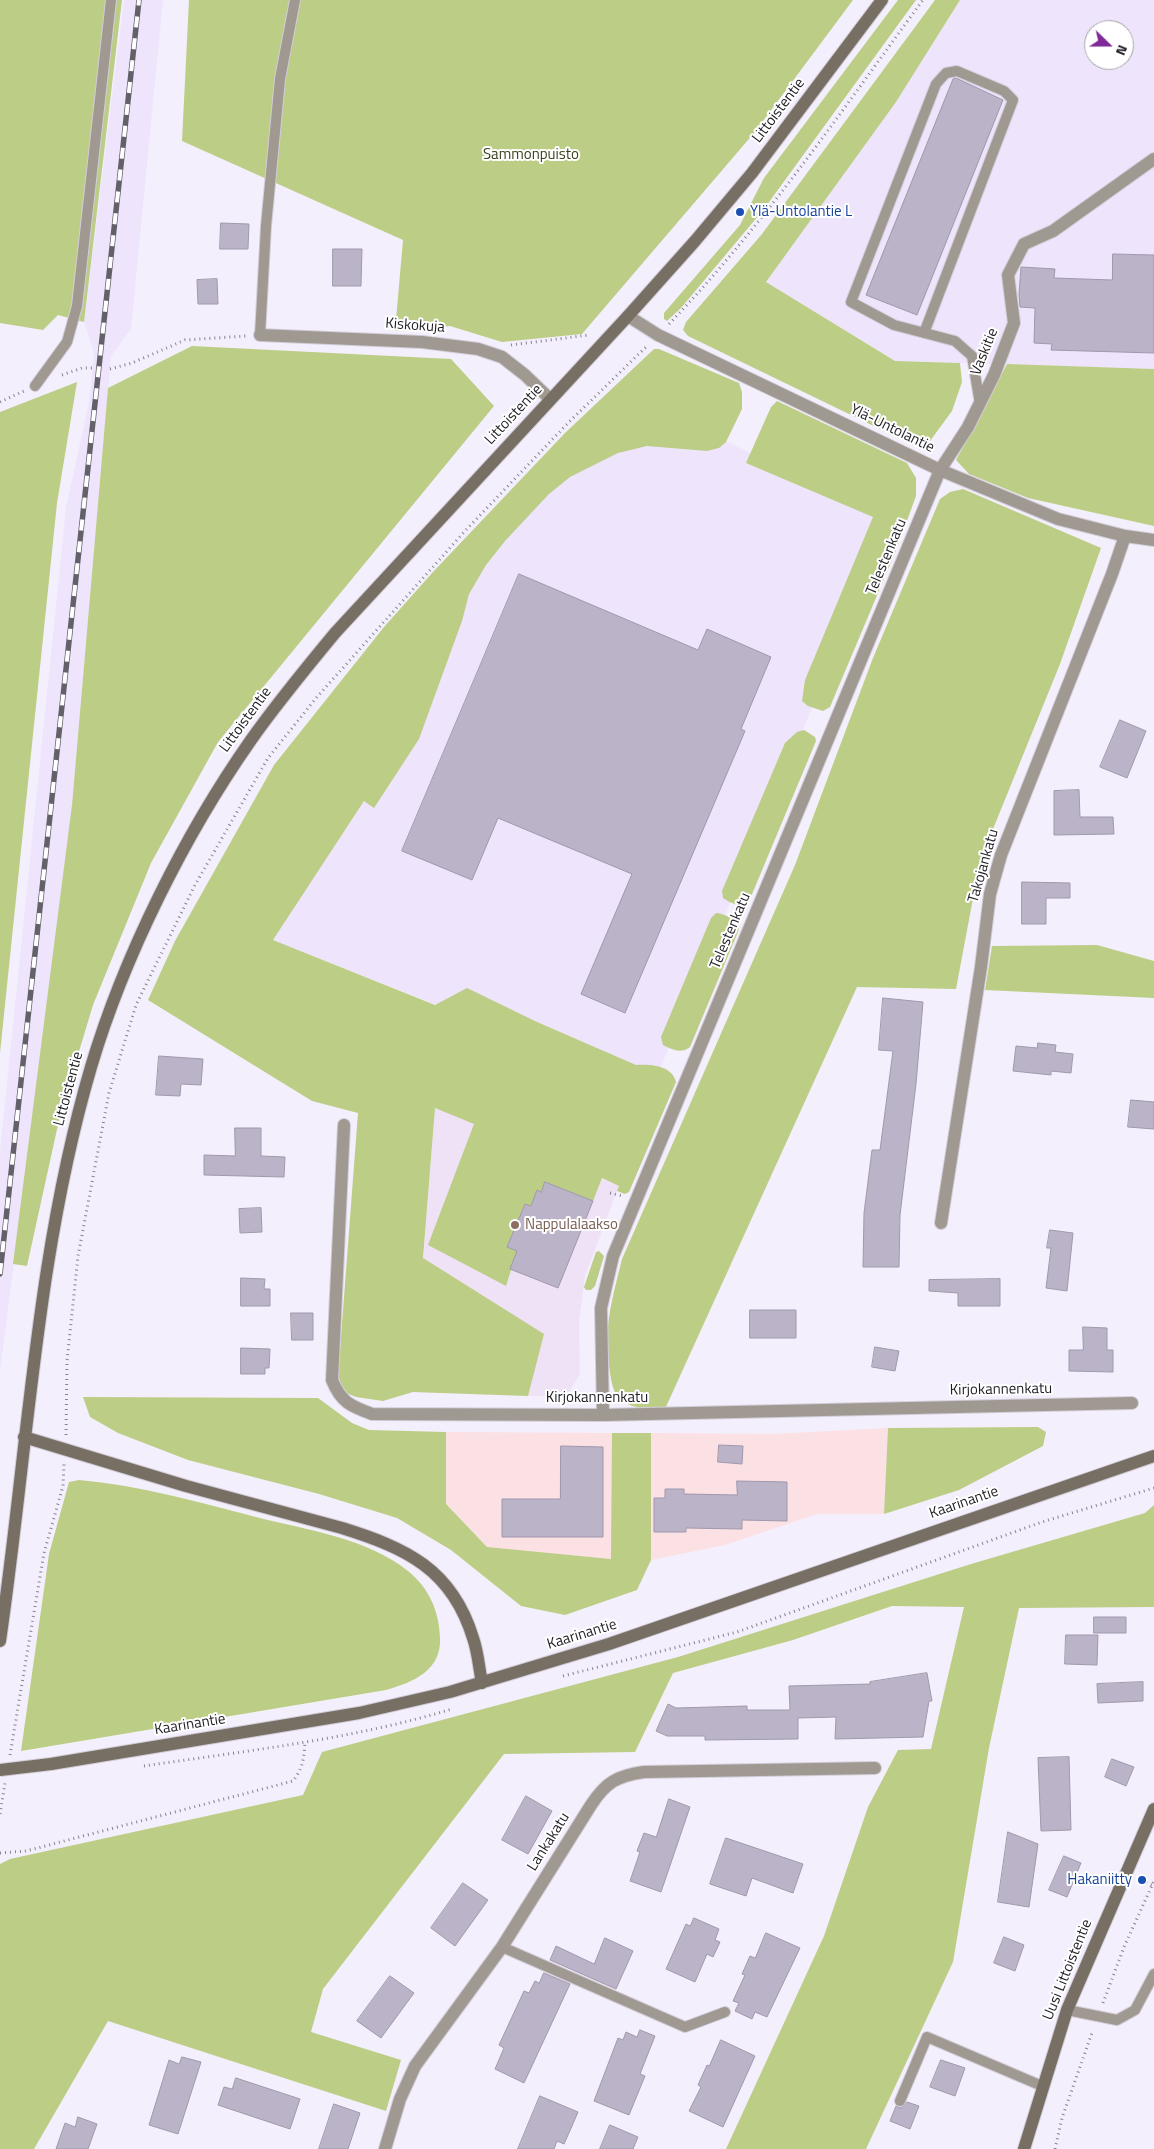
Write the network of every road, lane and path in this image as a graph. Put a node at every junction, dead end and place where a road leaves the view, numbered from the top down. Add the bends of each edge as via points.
1 (111, 0) edge
2 (295, 0) edge
3 (882, 0) edge
4 (924, 0) edge
5 (1154, 159) edge
6 (628, 316) junction
7 (613, 332) junction
8 (924, 333) junction
9 (260, 335) junction
10 (658, 335) junction
11 (507, 345) dead end
12 (110, 369) dead end
13 (35, 386) dead end
14 (550, 400) junction
15 (980, 404) junction
16 (940, 470) junction
17 (1125, 536) junction
18 (1154, 540) edge
19 (344, 1125) dead end
20 (941, 1223) dead end
21 (1132, 1403) dead end
22 (603, 1415) junction
23 (24, 1437) junction
24 (66, 1450) junction
25 (1154, 1456) edge
26 (1154, 1488) edge
27 (0, 1642) edge
28 (561, 1676) dead end
29 (482, 1683) junction
30 (458, 1707) dead end
31 (305, 1742) junction
32 (10, 1756) dead end
33 (138, 1767) dead end
34 (875, 1768) dead end
35 (3, 1772) edge
36 (1154, 1809) edge
37 (0, 1814) edge
38 (0, 1853) edge
39 (1142, 1880) dead end
40 (1152, 1885) dead end
41 (502, 1947) junction
42 (1154, 1974) edge
43 (1067, 2010) junction
44 (724, 2012) dead end
45 (1042, 2086) junction
46 (900, 2101) dead end
47 (385, 2149) edge
48 (1024, 2149) edge

1 - 13 lane via 77,306 68,342
2 - 9 lane via 280,80 266,226
3 - 6 street, Littoistentie via 752,173
4 - 10 path via 757,225 702,290
5 - 15 street, Vaskitie via 1053,231 1024,244 1008,275 1014,323
6 - 7 street, Littoistentie
6 - 10 street, Ylä-Untolantie
7 - 11 path
7 - 14 street, Littoistentie
8 - 8 lane via 894,325 850,302 936,84 946,73 957,71 1004,91 1013,100
8 - 15 lane via 955,341 972,356
9 - 12 path via 185,340
9 - 14 street, Kiskokuja via 422,342 478,349 502,357
10 - 16 street, Ylä-Untolantie
10 - 24 path via 465,530 317,698 268,758 195,885 136,1005 109,1093 78,1256 67,1361
14 - 23 street, Littoistentie via 335,632 292,684 226,776 170,876 138,940 117,994 91,1066 77,1118 42,1296
15 - 16 street, Vaskitie
16 - 17 street, Ylä-Untolantie via 1058,519
16 - 22 street, Telestenkatu via 613,1256 601,1308
17 - 18 street, Ylä-Untolantie
17 - 20 street, Takojankatu via 1001,855 990,894
19 - 22 street, Kirjokannenkatu via 332,1380 338,1394 350,1406 372,1414
21 - 22 street, Kirjokannenkatu
23 - 24 street
23 - 27 street, Littoistentie
24 - 29 street via 342,1528 410,1554 433,1571 455,1598 473,1638
24 - 32 path via 63,1486 44,1553
25 - 29 street, Kaarinantie via 618,1641
26 - 28 path via 1042,1522 737,1632
29 - 35 street, Kaarinantie, bridge via 359,1713
30 - 31 path via 430,1716
31 - 33 path
31 - 38 path via 304,1761 293,1781 26,1851
34 - 41 street, Lankakatu via 644,1772 614,1780 605,1786 591,1805
35 - 37 path
36 - 43 street, Uusi Littoistentie
39 - 40 path
41 - 44 lane via 685,2027
41 - 47 street, Lankakatu via 415,2066 400,2099
42 - 43 lane via 1135,2010 1117,2020
43 - 45 street, Uusi Littoistentie
45 - 46 lane via 927,2037
45 - 48 street, Uusi Littoistentie

